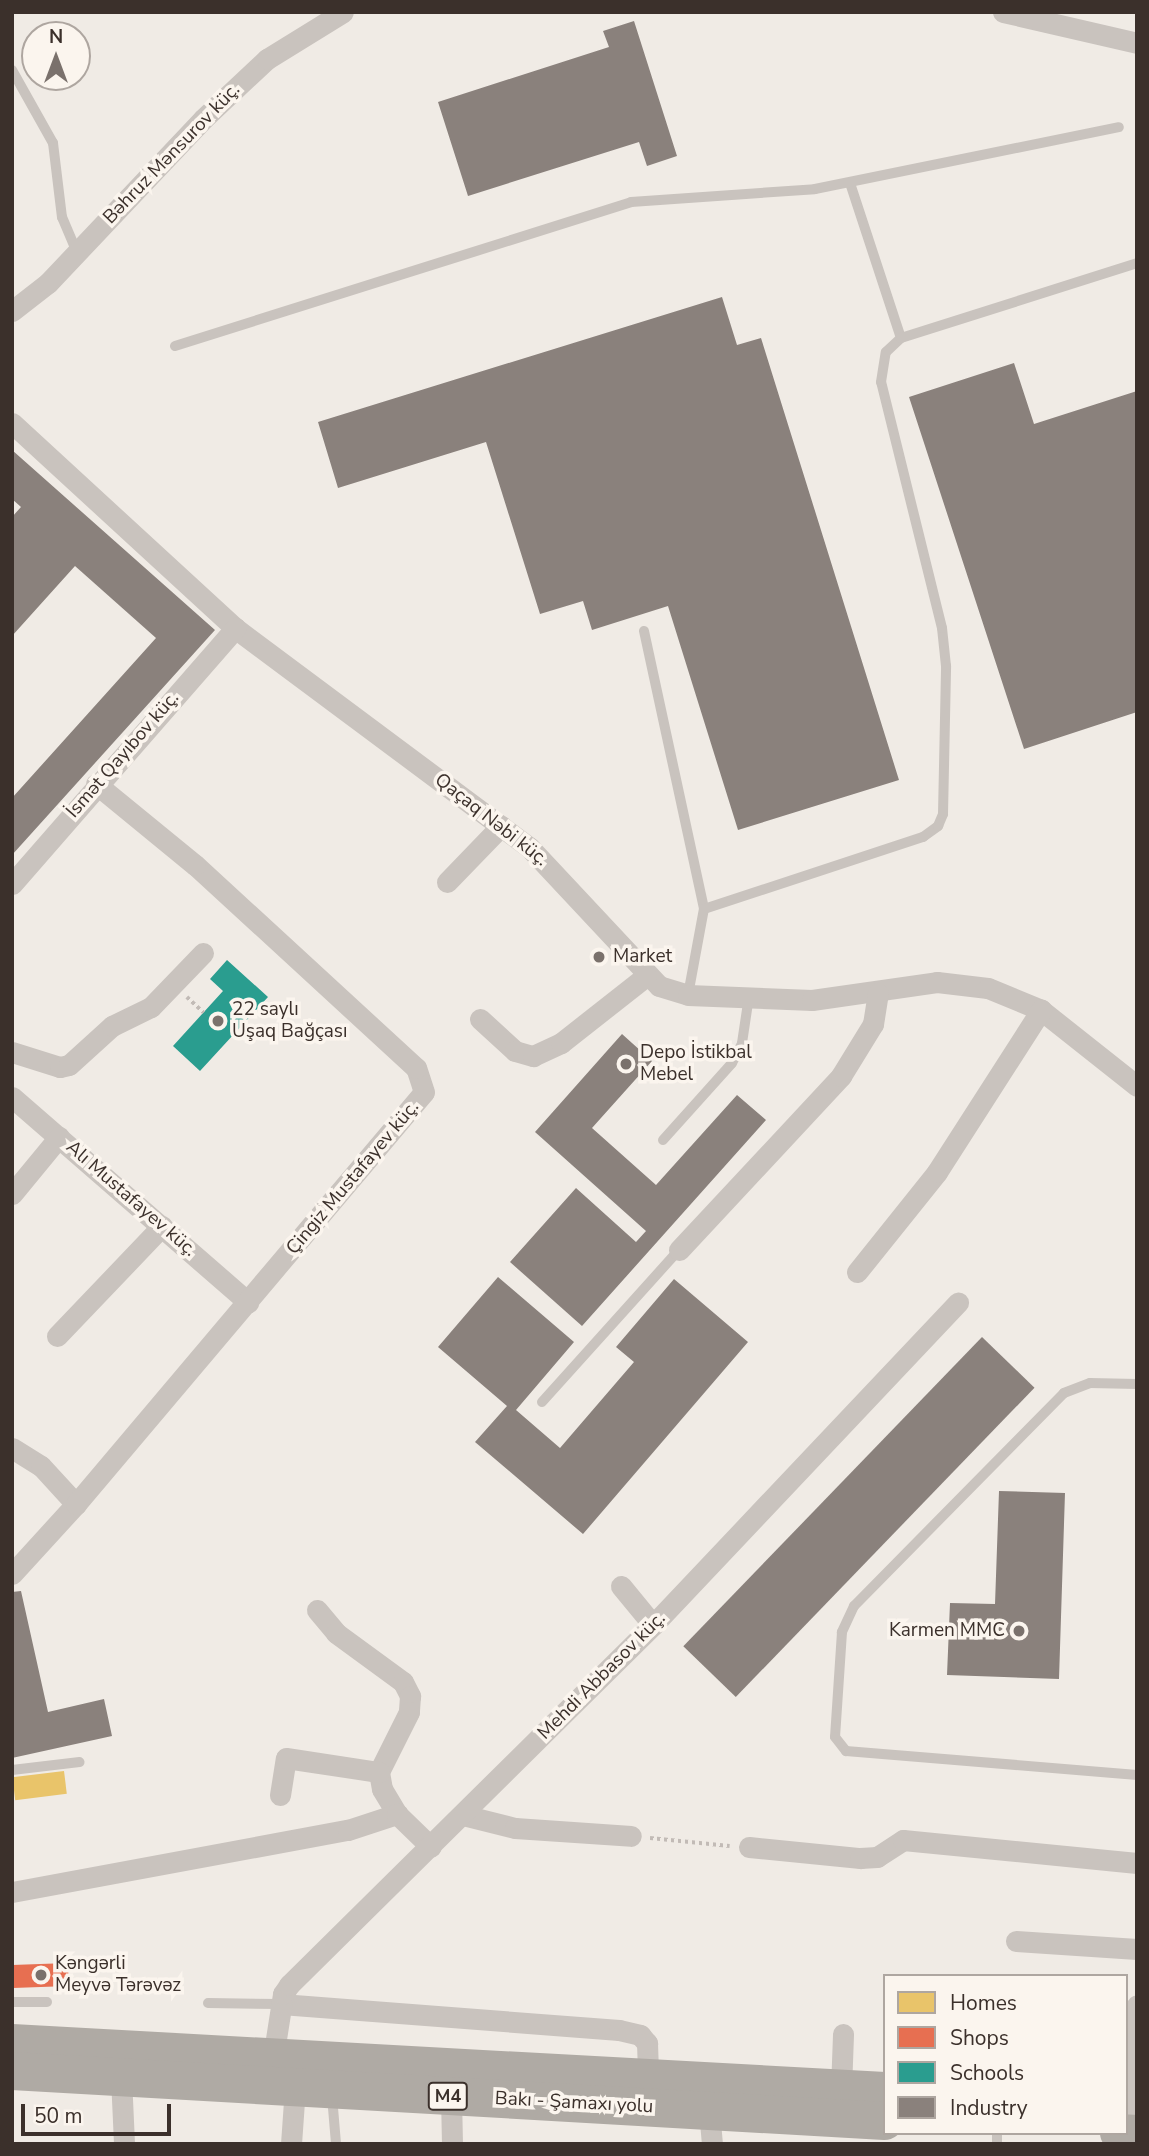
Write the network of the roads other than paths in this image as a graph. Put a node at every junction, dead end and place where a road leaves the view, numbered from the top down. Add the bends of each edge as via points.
1 (343, 12) edge
2 (1003, 12) edge
3 (1137, 43) edge
4 (12, 70) edge
5 (1119, 127) dead end
6 (850, 183) junction
7 (77, 252) junction
8 (1137, 263) edge
9 (12, 311) edge
10 (901, 338) junction
11 (175, 346) dead end
12 (12, 422) edge
13 (235, 628) junction
14 (644, 631) dead end
15 (96, 784) junction
16 (501, 826) junction
17 (447, 882) dead end
18 (12, 884) edge
19 (704, 909) junction
20 (202, 953) dead end
21 (646, 976) junction
22 (878, 993) junction
23 (688, 995) junction
24 (749, 996) junction
25 (1041, 1010) junction
26 (480, 1019) dead end
27 (12, 1052) edge
28 (1137, 1086) edge
29 (12, 1097) edge
30 (59, 1137) junction
31 (663, 1140) dead end
32 (12, 1194) edge
33 (162, 1226) junction
34 (679, 1250) joint
35 (857, 1272) dead end
36 (248, 1302) junction
37 (958, 1302) dead end
38 (57, 1336) dead end
39 (1137, 1384) edge
40 (542, 1402) dead end
41 (12, 1448) edge
42 (76, 1504) junction
43 (12, 1574) edge
44 (621, 1587) dead end
45 (317, 1610) dead end
46 (653, 1625) junction
47 (80, 1762) dead end
48 (12, 1770) edge
49 (379, 1772) junction
50 (1137, 1775) edge
51 (279, 1795) dead end
52 (397, 1814) junction
53 (463, 1815) junction
54 (631, 1836) road end
55 (431, 1847) junction
56 (750, 1847) road end
57 (1137, 1863) edge
58 (12, 1892) edge
59 (1016, 1941) dead end
60 (1137, 1949) edge
61 (12, 2002) edge
62 (47, 2002) dead end
63 (208, 2003) dead end
64 (281, 2004) junction
65 (1137, 2005) edge
66 (843, 2034) dead end
67 (12, 2043) edge
68 (12, 2071) edge
69 (121, 2077) junction
70 (300, 2078) junction
71 (648, 2078) junction
72 (841, 2089) junction
73 (883, 2091) edge
74 (450, 2096) junction
75 (883, 2120) edge
76 (1130, 2124) edge
77 (710, 2127) edge
78 (124, 2144) edge
79 (291, 2144) edge
80 (336, 2144) edge
81 (452, 2144) edge

1 - 7 street, Bəhruz Mənsurov küç. via 267,59 202,119
2 - 3 street
4 - 7 lane via 53,142 62,217
5 - 6 lane
6 - 10 lane
6 - 11 lane via 631,202
7 - 9 street, Bəhruz Mənsurov küç.
8 - 10 lane
10 - 19 lane via 886,352 881,382 942,628 946,666 943,814 938,826 923,837
12 - 13 street, Qaçaq Nəbi küç.
13 - 15 street, İsmət Qayıbov küç.
13 - 16 street, Qaçaq Nəbi küç.
14 - 19 lane
15 - 18 street, İsmət Qayıbov küç.
15 - 36 street, Çingiz Mustafayev küç. via 276,938 423,1078 419,1103
16 - 17 street
16 - 21 street, Qaçaq Nəbi küç. via 552,868
19 - 23 lane
20 - 27 street via 151,1007 112,1026 69,1065 60,1067
21 - 23 street, Qaçaq Nəbi küç. via 659,986
21 - 26 street via 561,1043 533,1056 515,1051
22 - 24 street, Qaçaq Nəbi küç. via 813,1000
22 - 25 street, Qaçaq Nəbi küç. via 937,982 961,983 1015,997
22 - 34 street via 873,1024 841,1076
23 - 24 street, Qaçaq Nəbi küç.
24 - 31 lane via 742,1043 732,1063
25 - 28 street, Qaçaq Nəbi küç.
25 - 35 street via 937,1172
29 - 30 street, Alı Mustafayev küç.
30 - 32 street
30 - 33 street, Alı Mustafayev küç.
33 - 36 street, Alı Mustafayev küç.
33 - 38 street
34 - 40 lane
36 - 42 street, Çingiz Mustafayev küç.
37 - 46 street, Mehdi Abbasov küç.
39 - 50 lane via 1090,1383 1063,1393 854,1606 842,1632 835,1737 846,1751
41 - 42 street via 41,1466
42 - 43 street, Çingiz Mustafayev küç.
44 - 46 street
45 - 49 street via 336,1633 403,1682 410,1696 409,1712
46 - 53 street, Mehdi Abbasov küç.
47 - 48 lane
49 - 51 street via 286,1758
49 - 52 street via 382,1789
52 - 55 street
52 - 58 street via 348,1830
53 - 54 street via 515,1828
53 - 55 street, Mehdi Abbasov küç.
55 - 64 street, Mehdi Abbasov küç. via 289,1984
56 - 57 street via 869,1857 903,1840
59 - 60 street
61 - 62 lane
63 - 64 lane
64 - 70 street, Mehdi Abbasov küç.
64 - 71 street via 619,2030 640,2035 647,2043
65 - 76 street
66 - 72 street
67 - 70 highway, Bakı - Şamaxı yolu / M4
68 - 69 highway, Bakı - Şamaxı yolu / M4
69 - 70 highway, Bakı - Şamaxı yolu / M4
69 - 78 street
70 - 71 highway, Bakı - Şamaxı yolu / M4
70 - 74 highway, Bakı - Şamaxı yolu / M4
70 - 79 street, Mehdi Abbasov küç.
70 - 80 lane
71 - 72 highway, Bakı - Şamaxı yolu / M4
72 - 73 highway, Bakı - Şamaxı yolu / M4
74 - 77 highway, Bakı - Şamaxı yolu / M4
74 - 81 street
75 - 77 highway, Bakı - Şamaxı yolu / M4

